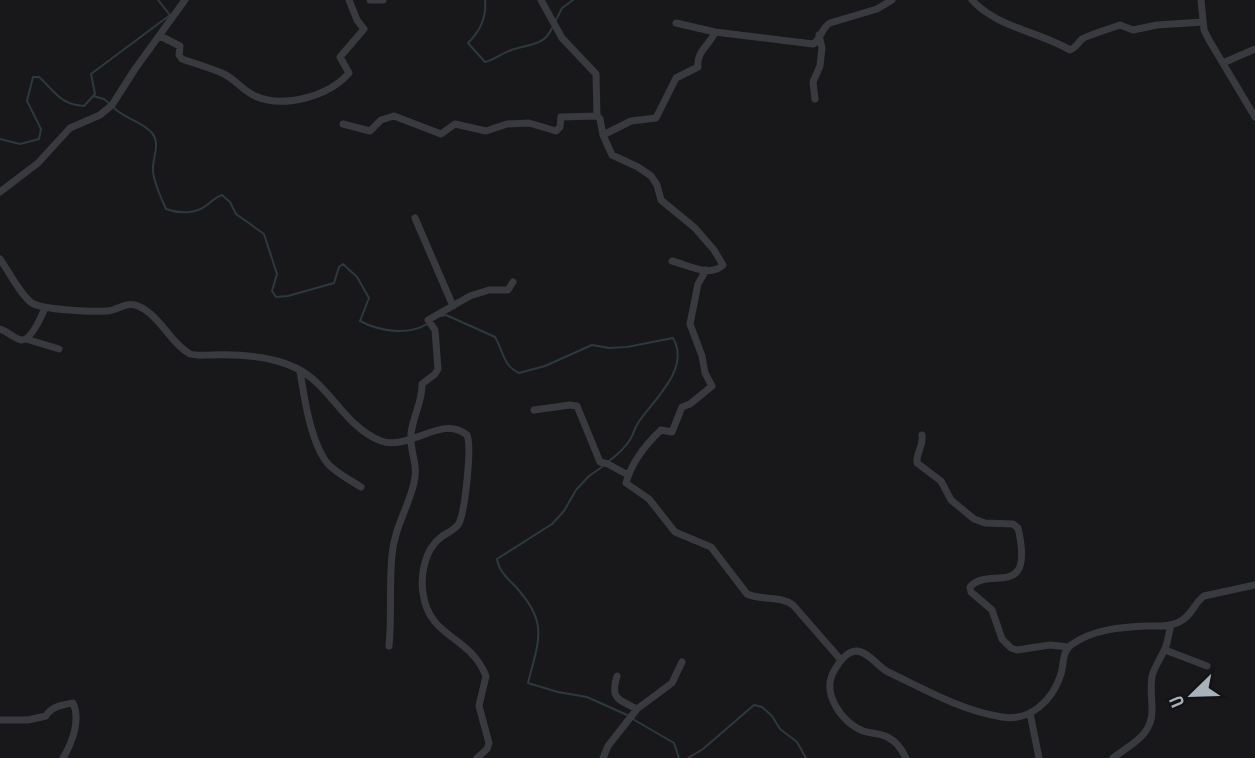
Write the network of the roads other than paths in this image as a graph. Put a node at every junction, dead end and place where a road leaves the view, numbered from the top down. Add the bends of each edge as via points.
1 (185, 0) edge
2 (349, 0) edge
3 (370, 0) edge
4 (383, 0) edge
5 (541, 0) edge
6 (892, 0) edge
7 (972, 0) edge
8 (1201, 0) edge
9 (1203, 22) junction
10 (676, 23) dead end
11 (715, 32) junction
12 (819, 34) junction
13 (160, 36) junction
14 (1255, 50) edge
15 (1223, 63) junction
16 (815, 99) dead end
17 (597, 116) junction
18 (1255, 117) edge
19 (343, 124) dead end
20 (603, 135) junction
21 (0, 191) edge
22 (415, 218) dead end
23 (0, 259) edge
24 (672, 261) dead end
25 (706, 271) junction
26 (513, 282) dead end
27 (453, 306) junction
28 (45, 308) junction
29 (0, 329) edge
30 (26, 339) junction
31 (59, 349) dead end
32 (299, 370) junction
33 (534, 410) dead end
34 (922, 435) dead end
35 (411, 441) junction
36 (628, 475) junction
37 (361, 487) dead end
38 (1255, 585) edge
39 (1171, 625) junction
40 (389, 646) dead end
41 (1069, 647) junction
42 (1164, 650) junction
43 (841, 660) junction
44 (682, 662) dead end
45 (1207, 666) dead end
46 (617, 676) dead end
47 (636, 709) junction
48 (1030, 713) junction
49 (0, 720) edge
50 (63, 758) edge
51 (477, 758) edge
52 (603, 758) edge
53 (906, 758) edge
54 (1039, 758) edge
55 (1113, 758) edge

1 - 13 street
2 - 13 street via 365,29 340,57 349,72 328,91 288,102 254,96 224,74 183,59 180,46
3 - 4 street
5 - 17 street via 565,42 596,74
6 - 12 street via 833,22
7 - 9 street via 985,11 1070,50 1083,38 1117,25 1133,30
8 - 9 street
9 - 15 street
10 - 11 street
11 - 12 street via 808,44 816,42
11 - 20 street via 699,52 698,67 676,78 656,118 631,121
12 - 16 street via 826,48 813,82
13 - 21 street via 106,111 70,128 38,163
14 - 15 street
15 - 18 street
17 - 19 street via 561,117 556,131 529,123 486,131 454,124 441,134 394,116 370,131
17 - 20 street
20 - 25 street via 612,155 651,176 664,205 714,250 722,266
22 - 27 street
23 - 28 street via 30,302
24 - 25 street
25 - 36 street via 698,284 690,324 712,386 682,407 673,432 661,430 648,442
26 - 27 street via 508,290 480,292
27 - 35 street via 428,320 435,330 438,369 422,384
28 - 30 street
28 - 32 street via 106,311 135,305 190,354 261,358
29 - 30 street
30 - 31 street
32 - 35 street via 373,437 390,443
32 - 37 street via 320,450 328,463
33 - 36 street via 577,406 600,462
34 - 41 street via 917,463 941,481 951,500 974,519 1018,528 1022,557 1018,570 1007,578 970,587 992,610 1002,639 1017,650
35 - 40 street via 416,475 392,555
35 - 51 street via 455,428 469,440 462,516 434,545 422,581 432,620 472,652 486,676 480,713 490,740
36 - 43 street via 627,484 649,499 675,531 712,547 742,589 753,596 785,599 793,605
38 - 39 street via 1204,596 1189,615
39 - 41 street via 1113,628
39 - 42 street
41 - 48 street via 1052,693
42 - 45 street
42 - 55 street via 1152,676 1149,726
43 - 48 street via 861,652 887,671 954,703 1004,718
43 - 53 street via 830,683 839,710 853,726 890,738
44 - 47 street via 669,687
46 - 47 street via 615,696
47 - 52 street
48 - 54 street
49 - 50 street via 33,720 74,703 75,730

